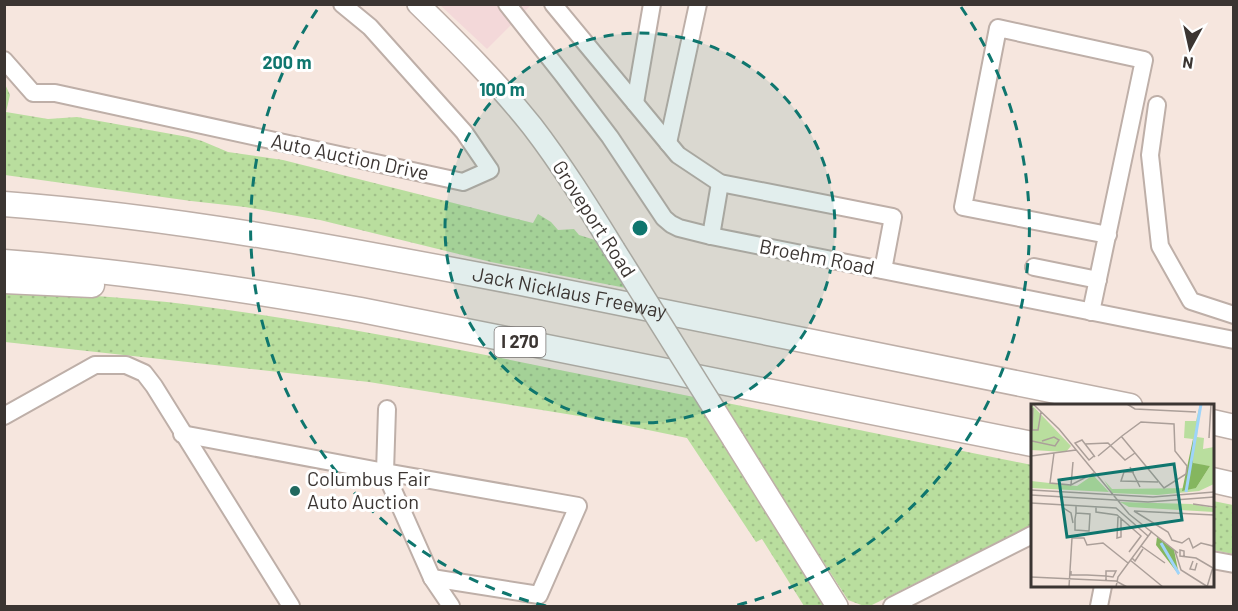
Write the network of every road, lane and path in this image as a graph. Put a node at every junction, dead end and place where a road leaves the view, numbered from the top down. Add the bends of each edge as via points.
1 (342, 4) edge
2 (418, 4) edge
3 (553, 4) edge
4 (652, 4) edge
5 (698, 4) edge
6 (514, 7) edge
7 (4, 60) edge
8 (635, 103) junction
9 (1157, 105) dead end
10 (668, 143) junction
11 (720, 183) junction
12 (4, 196) edge
13 (4, 204) edge
14 (41, 207) junction
15 (1108, 235) junction
16 (711, 236) junction
17 (4, 262) edge
18 (1034, 267) dead end
19 (883, 270) junction
20 (1098, 280) junction
21 (4, 281) edge
22 (268, 293) junction
23 (1091, 312) junction
24 (1233, 315) edge
25 (1233, 340) edge
26 (1125, 404) edge
27 (387, 409) dead end
28 (4, 416) edge
29 (1214, 422) edge
30 (1233, 427) edge
31 (182, 434) junction
32 (1031, 444) edge
33 (385, 472) junction
34 (1214, 480) edge
35 (1233, 484) edge
36 (1031, 536) edge
37 (1214, 560) edge
38 (1233, 564) edge
39 (432, 578) junction
40 (1103, 587) edge
41 (291, 606) edge
42 (451, 606) edge
43 (837, 606) edge
44 (892, 606) edge
45 (1099, 606) edge

1 - 7 street, Auto Auction Drive via 370,27 464,132 490,170 463,182 55,93 33,93
2 - 43 main road, Groveport Road, bridge via 477,61 567,175
3 - 8 street
4 - 8 street
5 - 10 street
6 - 16 street, Broehm Road via 610,136 664,218 679,228
8 - 10 street
9 - 24 street via 1150,155 1160,246 1191,301
10 - 11 street via 678,155
11 - 16 street
11 - 19 street via 893,217
12 - 14 highway
13 - 14 highway, Jack Nicklaus Freeway
14 - 26 highway, Jack Nicklaus Freeway via 327,246
15 - 15 street via 1144,60 998,28 963,207
15 - 20 street
16 - 19 street, Broehm Road
17 - 22 highway, I 270
18 - 20 street
19 - 23 street, Broehm Road
20 - 23 street
21 - 22 highway
22 - 32 highway, I 270
23 - 25 street, Broehm Road
27 - 33 street
28 - 31 street via 95,365 126,365 144,374
29 - 30 highway
31 - 33 street
31 - 41 street
33 - 39 street
33 - 39 street via 579,506 538,595
34 - 35 highway
36 - 44 street
37 - 38 street
39 - 42 street
40 - 45 street

